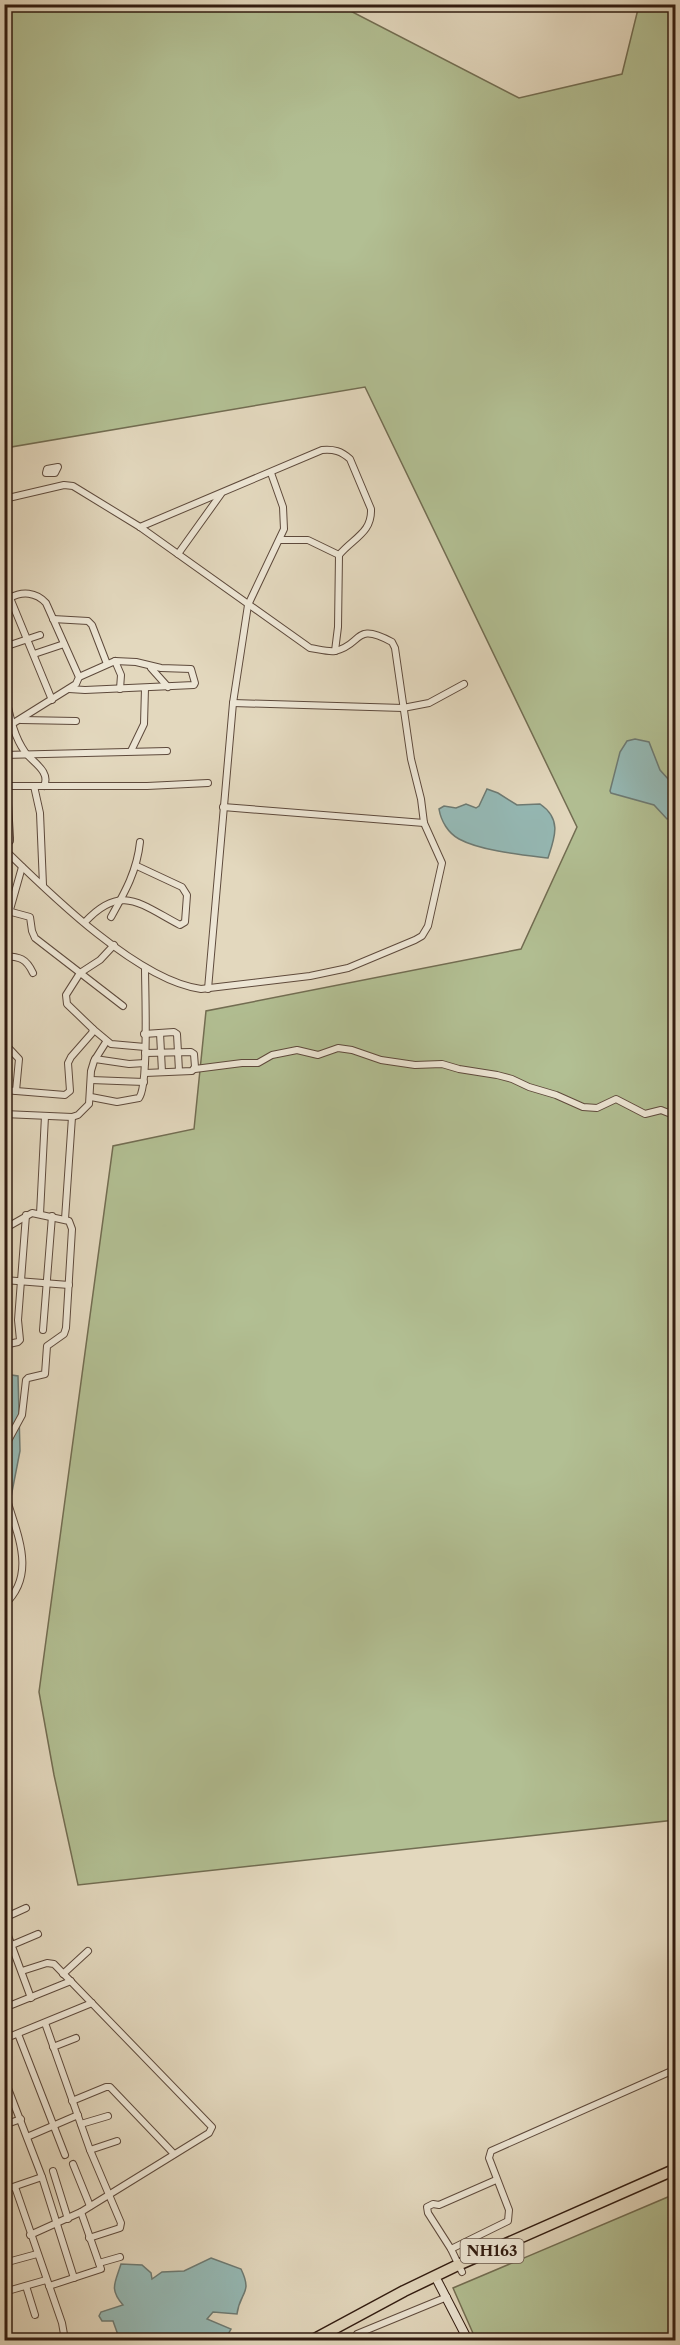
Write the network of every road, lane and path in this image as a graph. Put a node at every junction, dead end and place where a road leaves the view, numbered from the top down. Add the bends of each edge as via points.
1 (271, 473) junction
2 (222, 493) junction
3 (4, 499) edge
4 (140, 527) junction
5 (280, 540) junction
6 (178, 554) junction
7 (339, 555) junction
8 (6, 598) edge
9 (248, 605) junction
10 (53, 619) junction
11 (40, 636) dead end
12 (28, 640) junction
13 (64, 644) junction
14 (4, 647) edge
15 (335, 651) junction
16 (34, 654) junction
17 (115, 661) junction
18 (107, 664) junction
19 (149, 665) junction
20 (79, 677) junction
21 (464, 684) dead end
22 (168, 687) junction
23 (145, 688) junction
24 (4, 689) edge
25 (69, 689) junction
26 (120, 689) junction
27 (5, 697) edge
28 (52, 699) junction
29 (233, 703) junction
30 (403, 708) junction
31 (21, 720) junction
32 (76, 721) dead end
33 (13, 725) junction
34 (4, 729) edge
35 (131, 751) junction
36 (167, 751) dead end
37 (27, 754) junction
38 (4, 755) edge
39 (208, 783) dead end
40 (6, 786) edge
41 (34, 786) junction
42 (44, 786) junction
43 (224, 807) junction
44 (424, 824) junction
45 (141, 842) dead end
46 (4, 847) edge
47 (137, 866) junction
48 (22, 867) junction
49 (43, 885) junction
50 (121, 899) junction
51 (8, 910) edge
52 (111, 917) dead end
53 (85, 922) junction
54 (4, 931) edge
55 (114, 945) junction
56 (4, 956) edge
57 (145, 968) junction
58 (33, 973) dead end
59 (80, 973) junction
60 (208, 989) junction
61 (123, 1006) dead end
62 (93, 1029) junction
63 (160, 1033) junction
64 (144, 1034) junction
65 (106, 1042) junction
66 (4, 1043) edge
67 (145, 1050) junction
68 (178, 1052) junction
69 (161, 1053) junction
70 (95, 1059) junction
71 (145, 1063) junction
72 (195, 1069) junction
73 (179, 1071) junction
74 (162, 1072) junction
75 (145, 1073) junction
76 (91, 1080) junction
77 (144, 1082) junction
78 (4, 1090) edge
79 (16, 1091) junction
80 (91, 1097) junction
81 (4, 1114) edge
82 (45, 1116) junction
83 (675, 1116) edge
84 (72, 1117) junction
85 (40, 1214) junction
86 (26, 1215) junction
87 (52, 1216) junction
88 (65, 1219) junction
89 (4, 1229) edge
90 (4, 1280) edge
91 (21, 1282) junction
92 (47, 1284) junction
93 (69, 1285) junction
94 (43, 1330) dead end
95 (4, 1345) edge
96 (4, 1448) edge
97 (4, 1488) edge
98 (4, 1605) edge
99 (26, 1908) dead end
100 (4, 1918) edge
101 (4, 1925) edge
102 (38, 1934) dead end
103 (12, 1944) junction
104 (88, 1951) dead end
105 (21, 1971) junction
106 (63, 1974) junction
107 (71, 1981) junction
108 (31, 1998) junction
109 (4, 1999) edge
110 (92, 2002) junction
111 (6, 2007) edge
112 (45, 2023) junction
113 (18, 2034) junction
114 (76, 2038) dead end
115 (4, 2039) edge
116 (53, 2047) junction
117 (675, 2069) edge
118 (4, 2078) edge
119 (8, 2094) edge
120 (72, 2101) junction
121 (78, 2115) junction
122 (108, 2116) dead end
123 (21, 2119) junction
124 (81, 2124) junction
125 (4, 2125) edge
126 (53, 2126) junction
127 (27, 2137) junction
128 (117, 2141) dead end
129 (90, 2150) junction
130 (174, 2154) junction
131 (64, 2155) dead end
132 (73, 2164) dead end
133 (675, 2169) edge
134 (53, 2171) dead end
135 (42, 2176) junction
136 (675, 2176) edge
137 (496, 2180) junction
138 (15, 2187) junction
139 (4, 2190) edge
140 (108, 2196) junction
141 (90, 2206) junction
142 (81, 2212) junction
143 (68, 2219) junction
144 (58, 2224) junction
145 (30, 2235) junction
146 (89, 2238) junction
147 (451, 2249) junction
148 (37, 2254) junction
149 (120, 2257) dead end
150 (4, 2263) edge
151 (99, 2263) junction
152 (460, 2268) junction
153 (74, 2278) junction
154 (438, 2282) junction
155 (48, 2283) junction
156 (26, 2286) junction
157 (4, 2292) edge
158 (447, 2297) junction
159 (36, 2314) dead end
160 (4, 2320) edge
161 (7, 2328) dead end
162 (65, 2340) edge
163 (313, 2340) edge
164 (325, 2340) edge
165 (353, 2340) edge
166 (468, 2340) edge

1 - 2 street
1 - 5 street via 285,518
1 - 7 street via 322,450 333,449 350,459 371,516 367,528
2 - 4 street
2 - 6 street
3 - 4 street via 69,485
4 - 6 street
5 - 7 street via 308,540
5 - 9 street
6 - 9 street
7 - 15 street
8 - 10 street via 24,593 41,597
8 - 12 street
9 - 15 street via 310,648
9 - 29 street
10 - 13 street
10 - 18 street via 88,621
11 - 12 street
12 - 14 street
12 - 16 street
13 - 16 street
13 - 20 street
15 - 30 street via 362,633 371,632 392,642
16 - 28 street
17 - 18 street
17 - 19 street
17 - 26 street via 122,675
18 - 20 street
19 - 22 street
19 - 22 street via 192,670 194,686
20 - 25 street
21 - 30 street via 429,704
22 - 23 street
23 - 26 street
23 - 35 street via 144,724
24 - 27 street
25 - 26 street
25 - 28 street
27 - 33 street
28 - 31 street
29 - 30 street
29 - 43 street
30 - 44 street
31 - 32 street
31 - 33 street
33 - 34 street
33 - 37 street
35 - 36 street
35 - 37 street
37 - 38 street
37 - 42 street via 44,772
39 - 42 street
40 - 41 street
40 - 46 street via 10,841
41 - 42 street
41 - 49 street via 40,813
43 - 44 street
43 - 60 street
44 - 60 street via 442,863 428,926 422,936 348,968
45 - 47 street
46 - 48 street
47 - 50 street
47 - 50 street via 182,887 187,895 185,922 180,925 133,901
48 - 49 street
48 - 51 street
49 - 53 street
50 - 52 street
50 - 53 street via 99,907
51 - 54 street
51 - 59 street via 30,917 35,938
53 - 55 street
55 - 57 street
55 - 59 street
56 - 58 street via 28,961
57 - 60 street via 188,988
57 - 64 street
59 - 61 street
59 - 62 street via 66,1000
62 - 65 street
62 - 79 street via 68,1063 68,1094
63 - 64 street
63 - 68 street via 176,1033
63 - 69 street
64 - 67 street
65 - 67 street
65 - 70 street
66 - 79 street via 19,1059
67 - 69 street
67 - 71 street
68 - 69 street
68 - 72 street via 194,1052
68 - 73 street
69 - 74 street
70 - 71 street
70 - 76 street
71 - 75 street
72 - 73 street
72 - 83 street via 258,1063 272,1055 297,1050 318,1055 343,1048 381,1060 442,1064 497,1074 583,1107 597,1108 616,1099 645,1114 661,1110
73 - 74 street
74 - 75 street
75 - 77 street
76 - 77 street
76 - 80 street
77 - 80 street via 143,1093 134,1100 117,1102
78 - 79 street
80 - 84 street via 83,1111
81 - 82 street
82 - 84 street
82 - 85 street
84 - 88 street
85 - 86 street
85 - 87 street
86 - 89 street
86 - 91 street
87 - 88 street
87 - 92 street
88 - 93 street via 72,1229
90 - 91 street
91 - 92 street
91 - 95 street via 20,1340
92 - 93 street
92 - 94 street
93 - 96 street via 64,1334 47,1346 45,1374 26,1380 22,1415
97 - 98 street via 18,1533 23,1572 18,1587
99 - 100 street
101 - 103 street
102 - 103 street
103 - 105 street
104 - 106 street
105 - 106 street via 50,1963
105 - 108 street
106 - 107 street
107 - 108 street
107 - 110 street
108 - 111 street
109 - 111 street
110 - 112 street
110 - 130 street via 211,2125 209,2133
112 - 113 street
112 - 116 street
113 - 115 street
113 - 126 street
114 - 116 street
116 - 120 street
117 - 137 street via 491,2151 489,2158
118 - 119 street
119 - 123 street
120 - 121 street
120 - 130 street via 110,2087
121 - 124 street
121 - 126 street
122 - 124 street
123 - 125 street
123 - 127 street
124 - 129 street
126 - 127 street
126 - 131 street
127 - 135 street
128 - 129 street
129 - 140 street
130 - 140 street
132 - 141 street
133 - 152 highway, NH163
134 - 143 street
135 - 138 street
135 - 144 street
136 - 152 highway, NH163
137 - 147 street via 509,2210 508,2221
137 - 147 street via 428,2207
138 - 139 street
138 - 145 street
140 - 141 street
140 - 146 street via 121,2227
141 - 142 street
142 - 143 street
142 - 146 street
143 - 144 street
144 - 145 street
144 - 153 street
145 - 148 street
146 - 151 street
147 - 152 street
148 - 150 street
148 - 155 street
149 - 151 street
151 - 153 street via 100,2270
152 - 154 highway, NH163
152 - 163 highway, NH163 via 404,2291
153 - 155 street
154 - 158 street
154 - 164 highway, NH163
155 - 156 street
155 - 162 street
156 - 157 street
156 - 159 street
158 - 165 street via 357,2334
158 - 166 street
160 - 161 street

